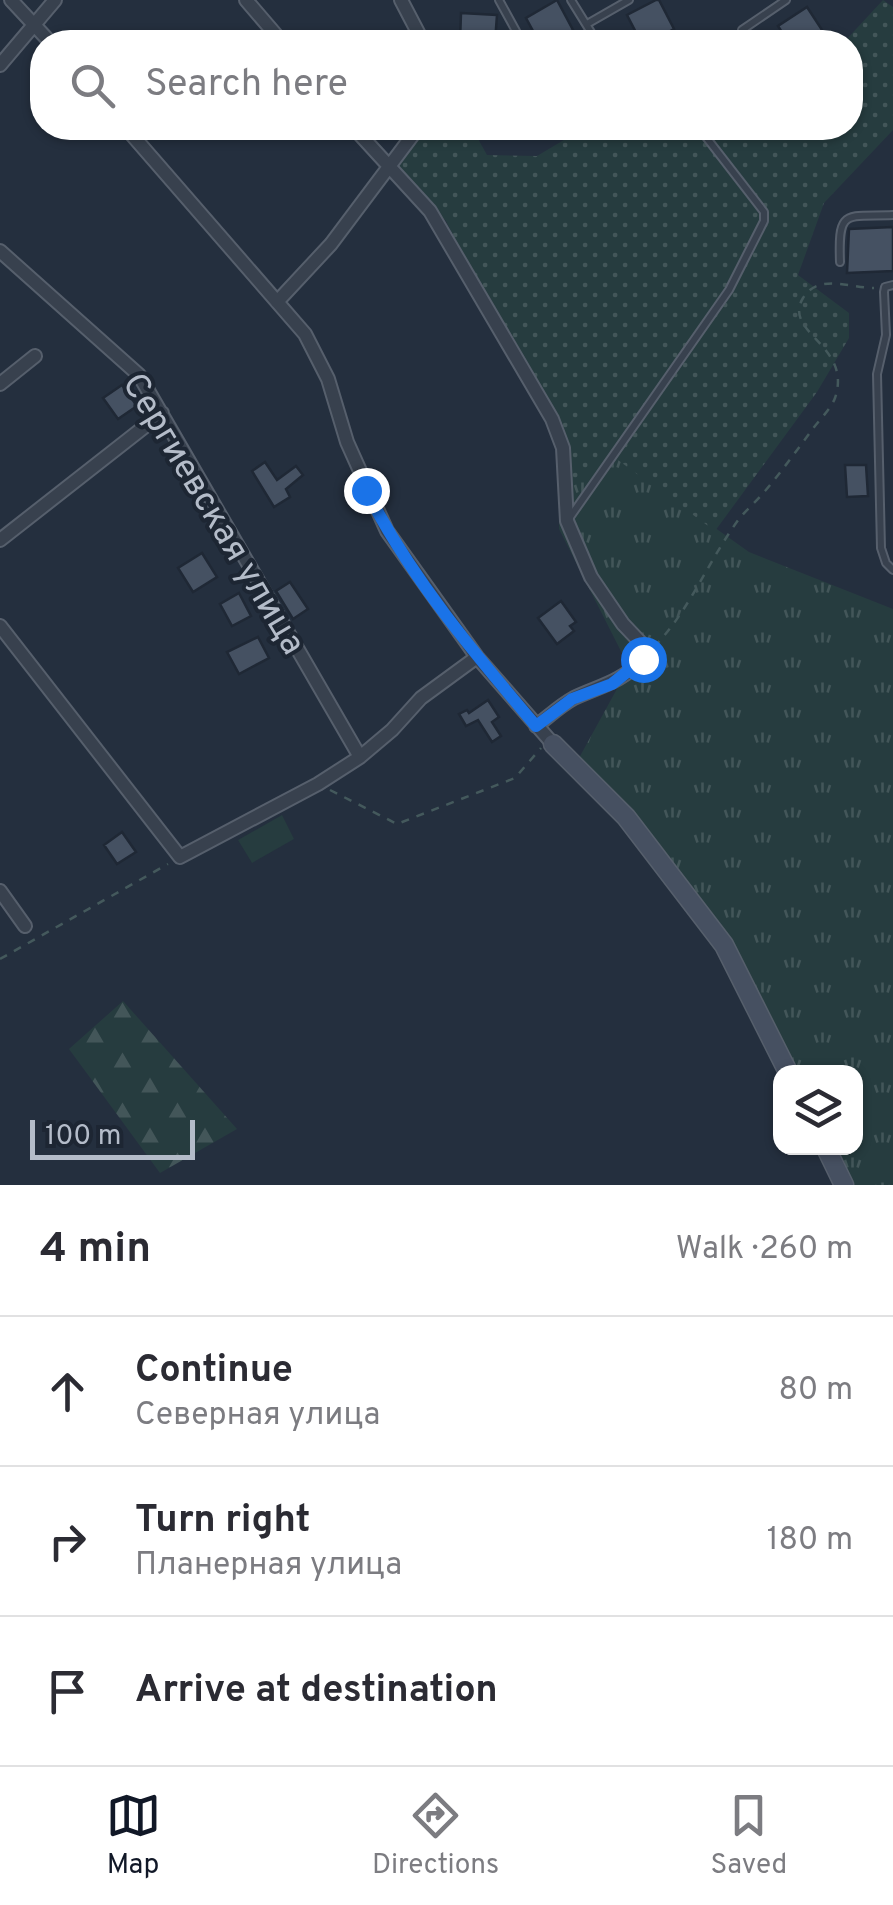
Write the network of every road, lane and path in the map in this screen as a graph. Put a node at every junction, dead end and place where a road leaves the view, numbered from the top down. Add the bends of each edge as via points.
1 (11, 0) edge
2 (55, 0) edge
3 (246, 0) edge
4 (401, 0) edge
5 (500, 0) edge
6 (571, 0) edge
7 (612, 0) edge
8 (786, 0) edge
9 (626, 2) edge
10 (587, 24) junction
11 (35, 27) junction
12 (32, 30) edge
13 (38, 30) edge
14 (272, 30) edge
15 (417, 30) edge
16 (516, 30) edge
17 (590, 30) edge
18 (742, 30) dead end
19 (30, 32) edge
20 (0, 64) edge
21 (136, 140) edge
22 (364, 140) edge
23 (408, 140) edge
24 (708, 140) edge
25 (387, 166) junction
26 (893, 215) edge
27 (0, 251) edge
28 (840, 262) dead end
29 (889, 286) edge
30 (277, 302) junction
31 (34, 356) dead end
32 (0, 384) edge
33 (162, 414) junction
34 (568, 521) junction
35 (0, 540) edge
36 (893, 570) edge
37 (0, 626) edge
38 (477, 656) junction
39 (643, 659) junction
40 (536, 726) junction
41 (551, 742) junction
42 (360, 757) junction
43 (318, 784) junction
44 (180, 857) junction
45 (0, 892) edge
46 (25, 926) dead end
47 (0, 959) edge
48 (784, 1065) edge
49 (829, 1155) edge
50 (844, 1185) edge

1 - 11 street
2 - 11 street
3 - 14 street
4 - 15 street
5 - 16 lane
6 - 10 lane
7 - 9 lane
8 - 18 lane
9 - 10 lane
10 - 17 lane
11 - 12 street
11 - 13 street
19 - 20 street
21 - 30 street
22 - 25 street
23 - 25 street
24 - 34 lane via 764,212 764,221 729,290
25 - 30 street via 331,244
25 - 34 street via 438,223 552,419 564,448
26 - 28 lane via 842,222
27 - 33 street, Сергиевская улица via 140,375
29 - 36 lane via 876,374 876,470 880,548
29 - 39 path via 818,284 806,292 800,317 836,364 834,401 740,517 677,624
30 - 38 street via 305,334 328,380 346,442 387,531
31 - 32 street
33 - 35 street
33 - 42 street, Сергиевская улица
34 - 39 street via 591,577 641,643
37 - 44 street
38 - 40 street
38 - 42 street
39 - 40 street
40 - 41 street
41 - 43 path via 515,778 397,824
41 - 48 street via 626,817 724,945
42 - 43 street
43 - 44 street
44 - 47 path
45 - 46 street
49 - 50 street

